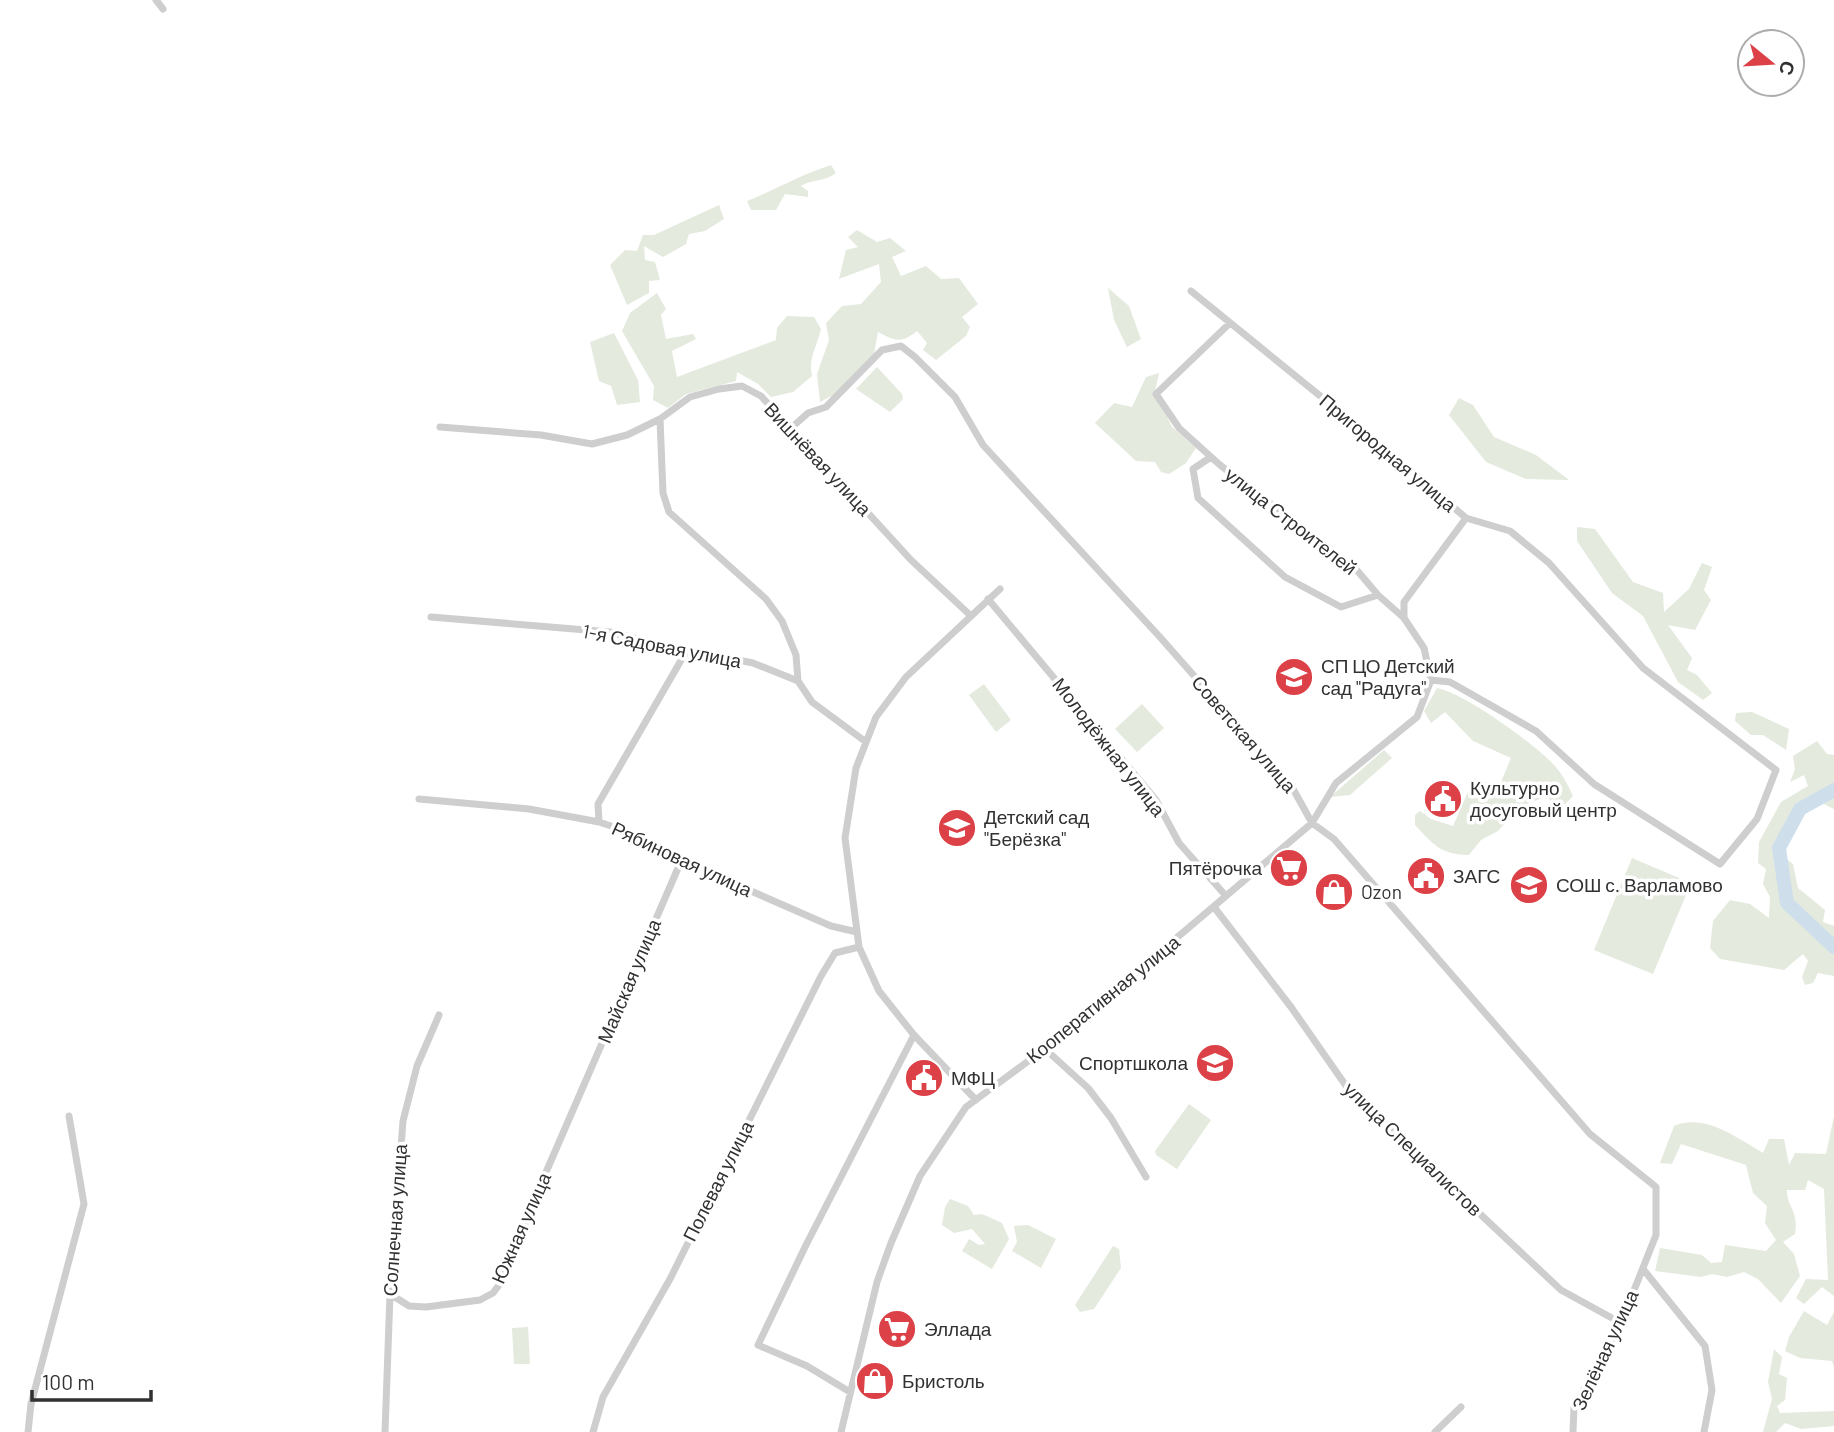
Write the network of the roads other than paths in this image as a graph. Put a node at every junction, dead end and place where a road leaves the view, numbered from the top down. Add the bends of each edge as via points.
1 (156, 0) edge
2 (163, 9) dead end
3 (1191, 291) dead end
4 (1230, 323) junction
5 (660, 419) junction
6 (440, 427) dead end
7 (790, 429) junction
8 (1211, 457) junction
9 (1466, 518) junction
10 (1000, 589) dead end
11 (1378, 595) junction
12 (988, 599) junction
13 (970, 615) junction
14 (431, 617) dead end
15 (1404, 618) junction
16 (687, 650) junction
17 (1430, 680) junction
18 (798, 681) junction
19 (866, 742) junction
20 (419, 799) dead end
21 (599, 822) junction
22 (1312, 823) junction
23 (682, 859) junction
24 (1226, 896) junction
25 (1214, 907) junction
26 (857, 932) junction
27 (859, 947) junction
28 (439, 1014) dead end
29 (914, 1035) junction
30 (1044, 1048) junction
31 (976, 1100) junction
32 (576, 1102) joint
33 (69, 1116) dead end
34 (1146, 1177) dead end
35 (1646, 1180) joint
36 (1643, 1269) junction
37 (390, 1294) junction
38 (1621, 1323) junction
39 (850, 1392) junction
40 (1461, 1407) dead end
41 (28, 1432) edge
42 (385, 1432) edge
43 (593, 1432) edge
44 (841, 1432) edge
45 (1435, 1432) edge
46 (1573, 1432) edge
47 (1704, 1432) edge

1 - 2 street
3 - 4 street, Пригородная улица
4 - 8 street, улица Строителей via 1156,394 1179,428
4 - 9 street, Пригородная улица
5 - 6 street via 627,435 592,444
5 - 7 street, Вишнёвая улица via 690,397 742,386 761,396
5 - 18 street via 663,494 669,512 766,599 792,644
7 - 13 street, Вишнёвая улица via 911,560
7 - 22 street, Советская улица via 808,413 826,407 882,350 901,345 955,397 983,445 1292,787
8 - 11 street, улица Строителей via 1354,568
8 - 11 street via 1193,469 1198,498 1285,576 1341,607
9 - 15 street via 1404,602
9 - 17 street, Пригородная улица via 1510,531 1549,563 1643,668 1776,770 1757,819 1720,864 1594,783 1536,731 1450,681
10 - 12 street
11 - 15 street, улица Строителей
12 - 13 street
12 - 24 street, Молодёжная улица via 1156,800 1179,843
13 - 19 street via 906,677 876,717
14 - 16 street, 1-я Садовая улица via 610,632
15 - 17 street, улица Строителей via 1424,648
16 - 18 street, 1-я Садовая улица via 753,663
16 - 21 street via 598,804
17 - 22 street, Кооперативная улица via 1417,717 1336,783
18 - 19 street, 1-я Садовая улица via 812,702
19 - 26 street via 856,768 845,838
20 - 21 street, Рябиновая улица via 529,809
21 - 23 street, Рябиновая улица
22 - 24 street, Кооперативная улица
22 - 35 street, Советская улица via 1334,839 1590,1134
23 - 26 street, Рябиновая улица via 831,926
23 - 32 street, Майская улица
24 - 25 street, Кооперативная улица
25 - 30 street, Кооперативная улица
25 - 38 street, улица Специалистов via 1351,1093 1561,1290
26 - 27 street
27 - 29 street via 879,991
27 - 43 street, Полевая улица via 835,953 821,976 670,1279 603,1397
28 - 37 street, Солнечная улица via 417,1066 402,1121
29 - 31 street
29 - 39 street via 758,1345 807,1366
30 - 31 street, Кооперативная улица
30 - 34 street via 1088,1088
31 - 39 street, Кооперативная улица via 966,1107 934,1154 905,1208 877,1282
32 - 37 street, Южная улица via 493,1293 480,1300 426,1307 409,1307
33 - 41 street via 84,1205 31,1404
35 - 36 street, Зелёная улица via 1656,1187 1657,1236
36 - 38 street, Зелёная улица
36 - 47 street, Зелёная улица via 1705,1346 1712,1390
37 - 42 street, Солнечная улица
38 - 46 street, Зелёная улица via 1574,1407
39 - 44 street, Кооперативная улица
40 - 45 street

